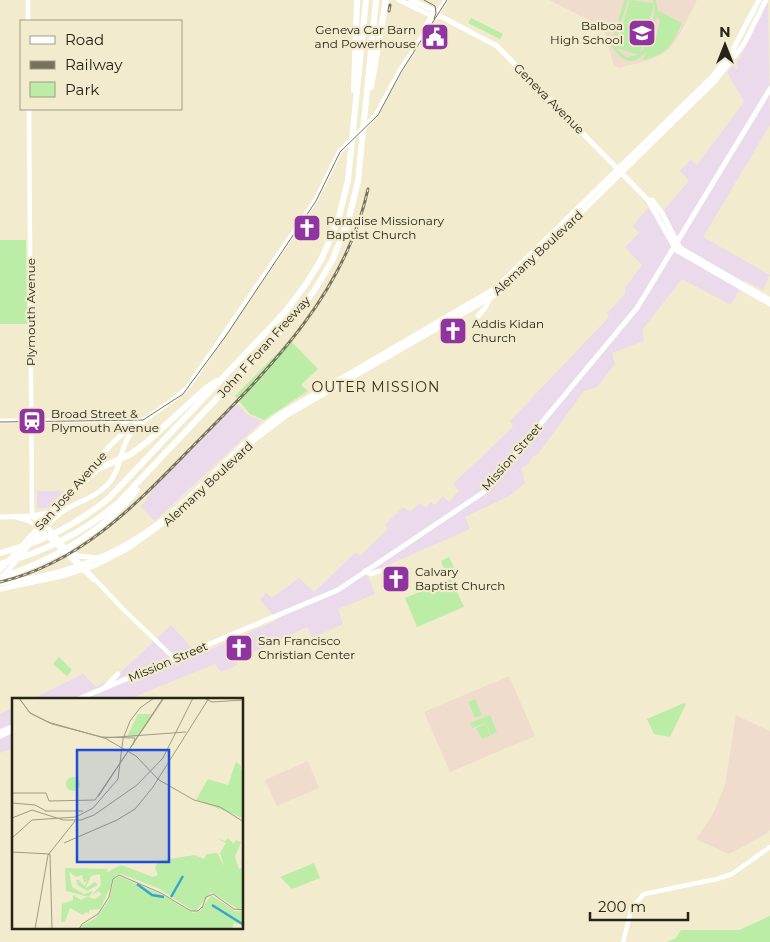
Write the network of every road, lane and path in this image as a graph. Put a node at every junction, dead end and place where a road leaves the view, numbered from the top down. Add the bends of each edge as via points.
1 (28, 0) edge
2 (357, 0) edge
3 (366, 0) edge
4 (376, 0) edge
5 (386, 0) edge
6 (399, 0) edge
7 (411, 0) edge
8 (759, 0) edge
9 (766, 0) edge
10 (446, 1) edge
11 (435, 14) junction
12 (28, 20) edge
13 (770, 89) edge
14 (29, 110) edge
15 (355, 117) junction
16 (365, 118) junction
17 (620, 171) junction
18 (675, 245) junction
19 (489, 299) junction
20 (770, 300) edge
21 (770, 304) edge
22 (478, 316) dead end
23 (222, 378) junction
24 (147, 418) junction
25 (118, 420) junction
26 (138, 420) junction
27 (0, 421) edge
28 (32, 421) junction
29 (125, 432) junction
30 (132, 432) junction
31 (162, 458) junction
32 (68, 495) junction
33 (52, 512) junction
34 (32, 516) junction
35 (0, 517) edge
36 (15, 517) junction
37 (42, 527) junction
38 (129, 548) junction
39 (2, 552) edge
40 (70, 552) junction
41 (124, 556) dead end
42 (102, 558) junction
43 (0, 564) edge
44 (81, 568) junction
45 (365, 571) junction
46 (379, 571) dead end
47 (0, 578) edge
48 (6, 588) junction
49 (0, 589) edge
50 (0, 596) edge
51 (175, 659) junction
52 (118, 683) junction
53 (100, 691) junction
54 (81, 698) edge
55 (88, 698) edge
56 (12, 727) edge
57 (12, 731) edge
58 (0, 732) edge
59 (0, 736) edge
60 (770, 847) edge
61 (623, 942) edge

1 - 12 street
2 - 15 highway
3 - 15 highway, John F Foran Freeway
4 - 16 highway, John F Foran Freeway
5 - 16 highway
6 - 11 main road, Geneva Avenue
7 - 11 main road, Geneva Avenue
8 - 17 main road, Alemany Boulevard via 726,61
9 - 17 main road, Alemany Boulevard via 735,58
10 - 11 main road, San Jose Avenue
11 - 17 main road, Geneva Avenue via 489,40 500,49
11 - 24 main road, San Jose Avenue via 370,124 345,145 333,162 318,197 221,341 180,395
13 - 18 main road, Mission Street
14 - 28 street, Plymouth Avenue
15 - 23 highway, John F Foran Freeway via 346,194 324,254 294,301
16 - 31 highway, John F Foran Freeway via 352,208 341,241 325,273 292,319
17 - 18 main road, Geneva Avenue via 648,200
17 - 19 main road, Alemany Boulevard
17 - 42 main road, Alemany Boulevard via 496,288 277,416 248,439 169,515
18 - 20 main road, Geneva Avenue
18 - 21 main road, Geneva Avenue via 686,257
18 - 45 main road, Mission Street via 637,308 484,492
19 - 22 main road
19 - 38 main road, Alemany Boulevard via 287,415 253,441 179,512
23 - 32 highway via 206,388 142,446 98,469
23 - 39 highway, John F Foran Freeway via 120,487 93,510 61,530
24 - 26 main road, San Jose Avenue
24 - 30 main road, San Jose Avenue
25 - 26 street
25 - 28 street
25 - 29 main road via 126,423
26 - 29 main road, San Jose Avenue
26 - 30 main road
27 - 28 street
28 - 34 street, Plymouth Avenue
29 - 32 main road, San Jose Avenue
30 - 37 main road, San Jose Avenue via 123,449 119,467 102,490
31 - 43 highway, John F Foran Freeway via 118,503 68,538
31 - 47 highway via 124,505 76,544
32 - 33 main road, San Jose Avenue
33 - 34 main road
33 - 37 main road, San Jose Avenue
34 - 36 main road
34 - 37 main road
35 - 36 main road
36 - 37 street
37 - 40 main road
37 - 44 street
37 - 47 main road, San Jose Avenue
38 - 41 main road
38 - 44 main road, Alemany Boulevard
40 - 42 main road
40 - 44 street
42 - 44 main road, Alemany Boulevard
44 - 47 main road, Alemany Boulevard via 16,581
44 - 48 main road, Alemany Boulevard via 35,584
44 - 51 street
45 - 46 main road via 371,574
45 - 51 main road, Mission Street via 338,590
48 - 49 main road, Alemany Boulevard
48 - 50 main road
51 - 52 main road, Mission Street
52 - 53 main road, Mission Street
52 - 53 main road via 118,674
53 - 54 main road, Mission Street
53 - 55 main road, Mission Street
56 - 58 main road
57 - 59 main road
60 - 61 street via 732,874 644,894 632,907

